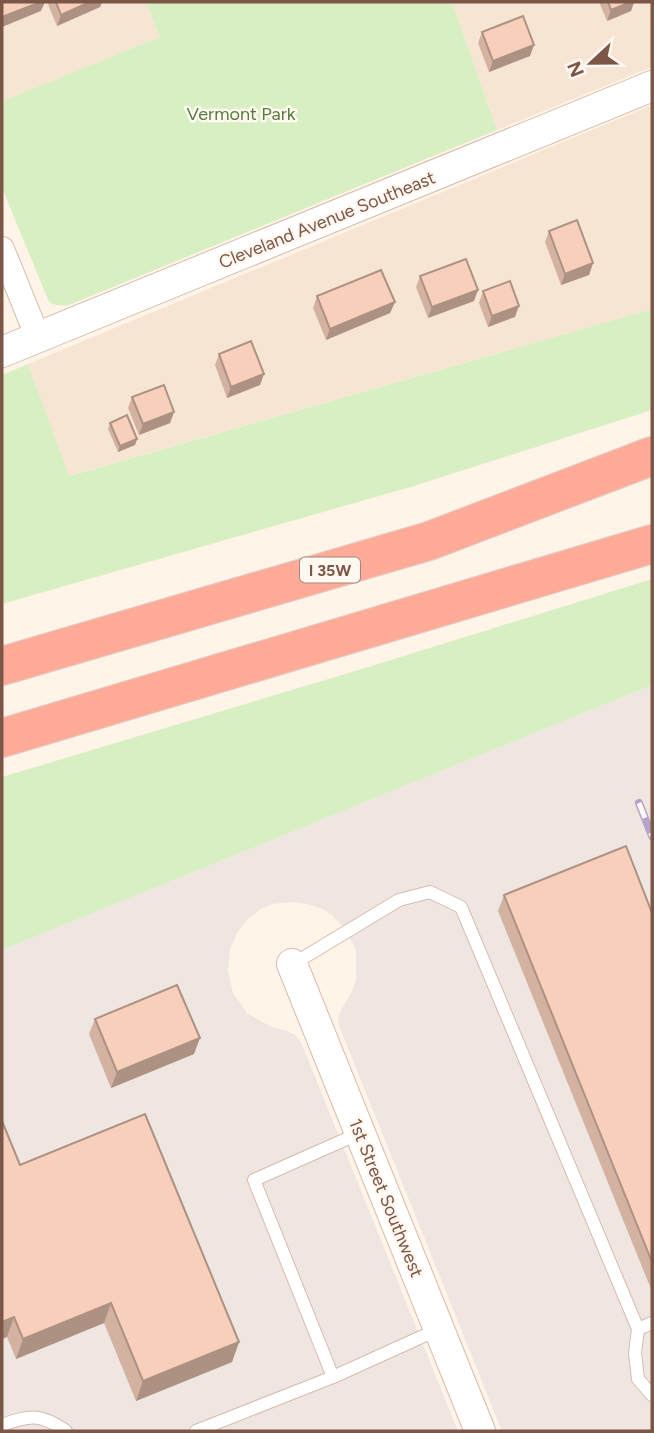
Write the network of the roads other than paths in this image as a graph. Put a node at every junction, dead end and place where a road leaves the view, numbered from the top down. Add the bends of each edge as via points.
1 (652, 86) edge
2 (2, 249) edge
3 (38, 338) junction
4 (2, 352) edge
5 (652, 456) edge
6 (652, 544) edge
7 (2, 666) edge
8 (2, 738) edge
9 (292, 964) joint
10 (360, 1133) junction
11 (652, 1323) edge
12 (439, 1328) junction
13 (638, 1329) junction
14 (334, 1377) junction
15 (652, 1395) edge
16 (2, 1425) edge
17 (66, 1431) edge
18 (196, 1431) edge
19 (480, 1431) edge

1 - 3 street, Cleveland Avenue Southeast
2 - 3 street
3 - 4 street, Cleveland Avenue Southeast
5 - 7 highway, I 35W via 429,541
6 - 8 highway
9 - 10 street, 1st Street Southwest
9 - 13 lane via 399,900 430,892 461,907
10 - 12 street, 1st Street Southwest
10 - 14 lane via 254,1181
11 - 13 lane
12 - 14 lane
12 - 19 street, 1st Street Southwest
13 - 15 lane via 638,1378
14 - 18 lane
16 - 17 lane via 26,1416 51,1420

